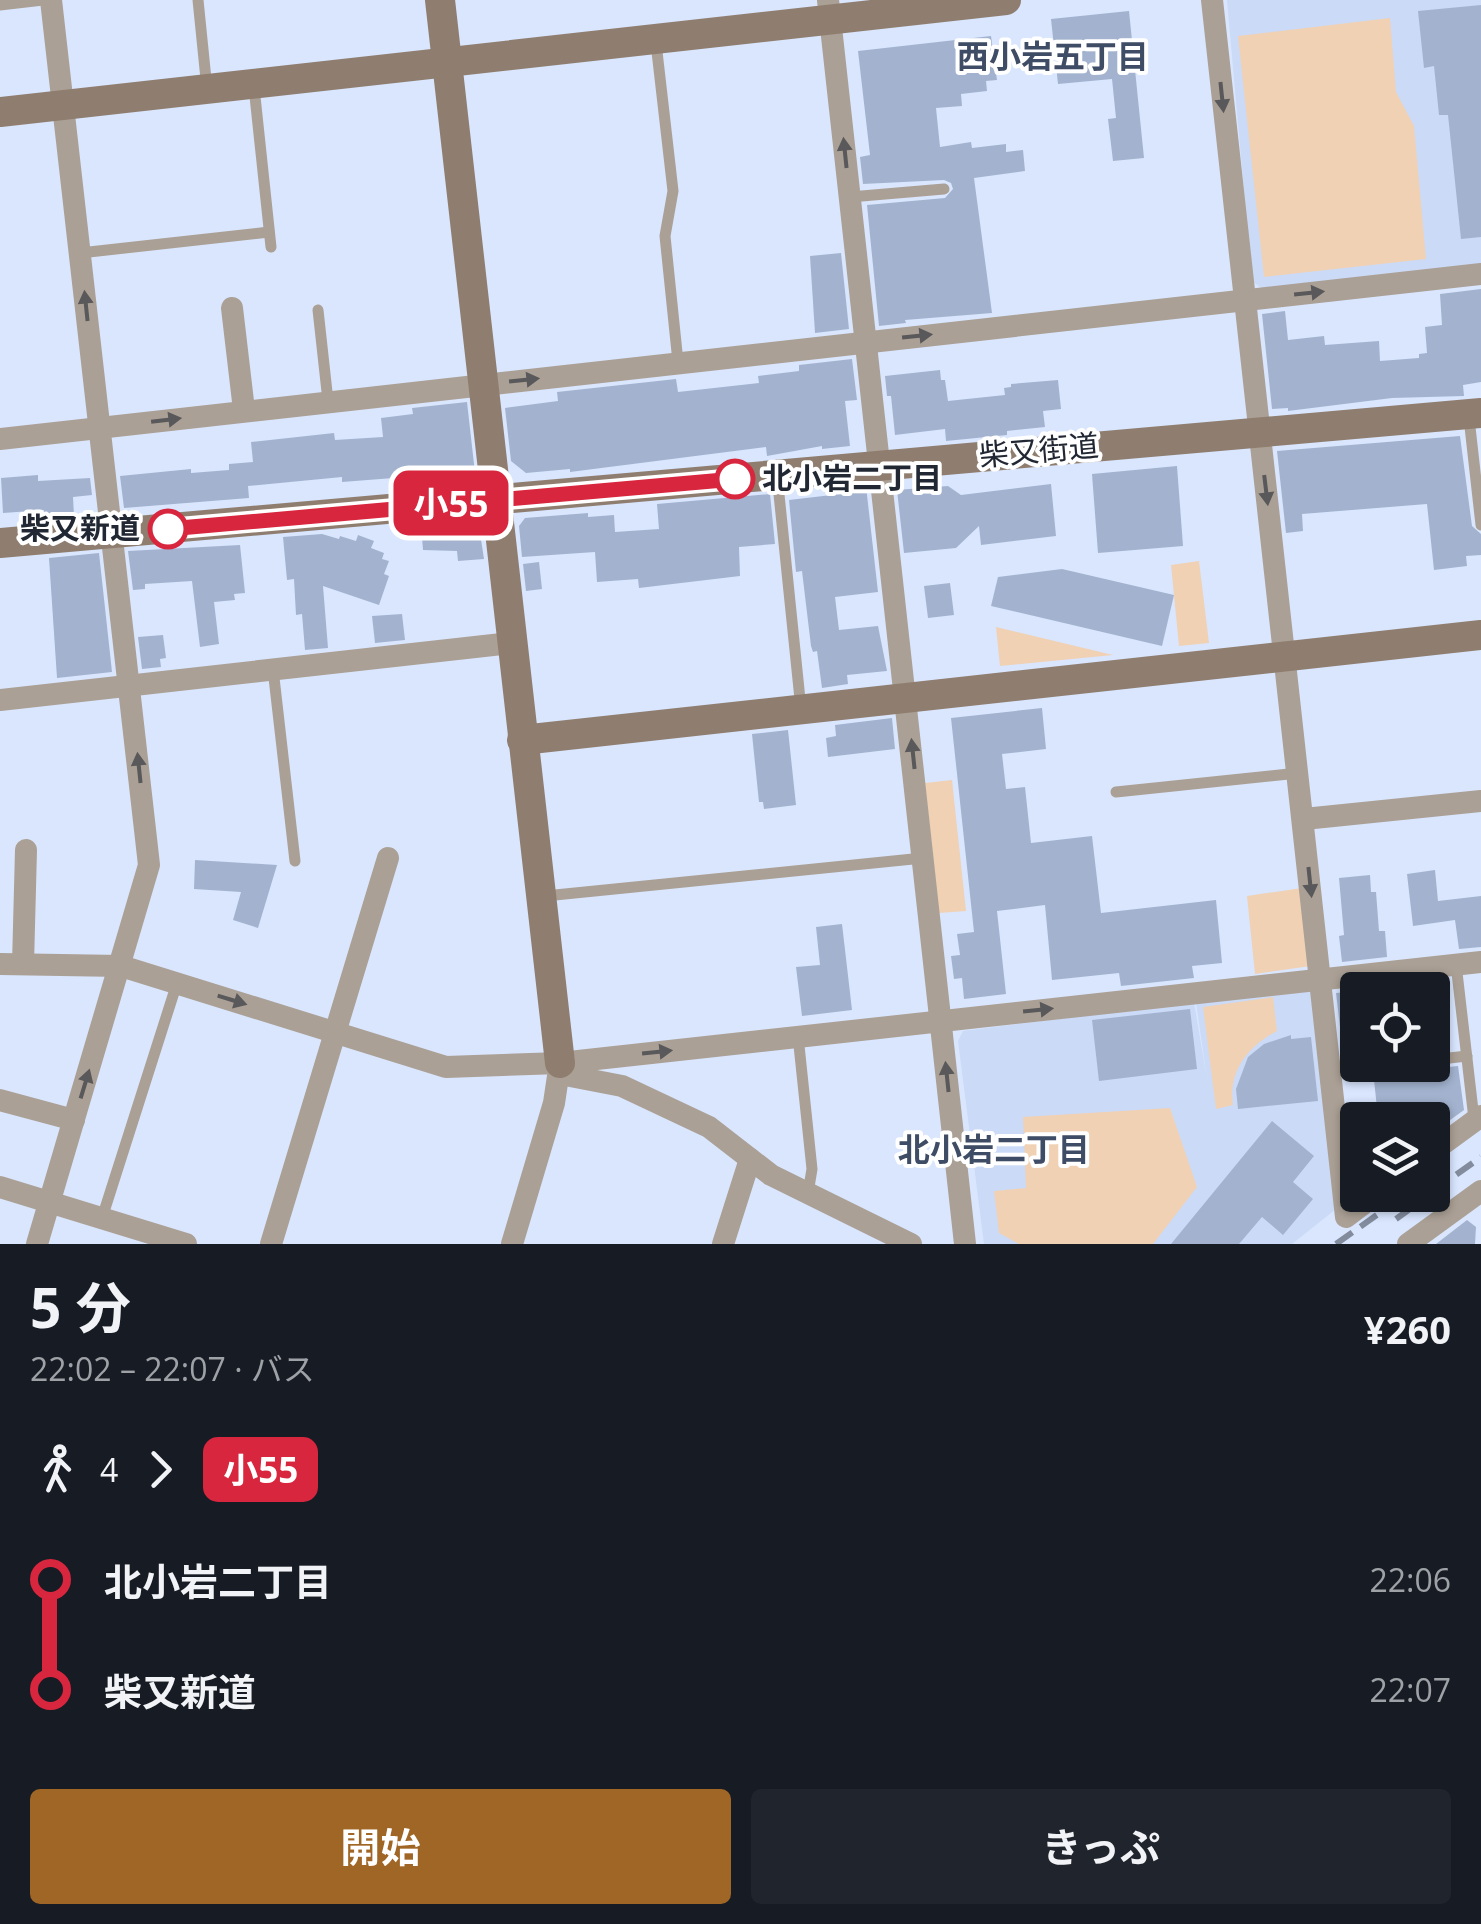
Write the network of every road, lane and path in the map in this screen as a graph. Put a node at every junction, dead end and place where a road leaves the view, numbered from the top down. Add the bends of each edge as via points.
1 (43, 0) edge
2 (51, 0) edge
3 (198, 0) edge
4 (440, 0) edge
5 (1006, 0) edge
6 (1212, 0) edge
7 (0, 5) edge
8 (829, 10) edge
9 (656, 38) junction
10 (447, 62) junction
11 (254, 82) junction
12 (207, 88) junction
13 (64, 104) junction
14 (0, 112) edge
15 (944, 189) dead end
16 (850, 198) junction
17 (269, 232) junction
18 (271, 247) dead end
19 (80, 253) junction
20 (1481, 274) edge
21 (1244, 300) junction
22 (232, 308) dead end
23 (318, 310) dead end
24 (865, 341) junction
25 (678, 362) junction
26 (484, 384) junction
27 (328, 402) junction
28 (244, 410) junction
29 (1475, 413) edge
30 (100, 428) junction
31 (1260, 432) junction
32 (0, 439) edge
33 (881, 465) junction
34 (776, 475) junction
35 (495, 499) junction
36 (1481, 525) edge
37 (112, 534) junction
38 (0, 543) edge
39 (1481, 634) edge
40 (511, 642) junction
41 (1285, 655) junction
42 (274, 669) junction
43 (129, 684) junction
44 (907, 697) junction
45 (0, 700) edge
46 (801, 709) junction
47 (522, 740) junction
48 (1298, 773) junction
49 (1116, 792) dead end
50 (1481, 800) edge
51 (1304, 820) junction
52 (26, 850) dead end
53 (388, 858) dead end
54 (924, 858) junction
55 (295, 861) dead end
56 (541, 896) junction
57 (1481, 962) edge
58 (12, 964) edge
59 (1456, 964) junction
60 (121, 966) junction
61 (1320, 978) junction
62 (177, 983) junction
63 (941, 1020) junction
64 (335, 1032) junction
65 (798, 1036) junction
66 (1467, 1056) junction
67 (1450, 1058) edge
68 (1340, 1071) edge
69 (1330, 1072) junction
70 (560, 1075) junction
71 (0, 1100) edge
72 (1478, 1119) edge
73 (74, 1120) junction
74 (1450, 1139) edge
75 (750, 1159) junction
76 (1340, 1163) edge
77 (0, 1187) edge
78 (1481, 1191) edge
79 (808, 1193) junction
80 (50, 1202) junction
81 (102, 1218) junction
82 (37, 1244) edge
83 (186, 1244) edge
84 (271, 1244) edge
85 (512, 1244) edge
86 (723, 1244) edge
87 (911, 1244) edge
88 (965, 1244) edge
89 (1408, 1244) edge

1 - 7 lane
2 - 13 street
3 - 12 lane
4 - 10 street
5 - 8 street
6 -> 21 street
8 - 9 street
16 -> 8 street
9 - 10 street
9 - 25 lane via 673,191 666,236
10 - 11 street
10 - 26 street
11 - 12 street
11 - 17 lane
12 - 13 street
13 - 14 street
13 - 19 street
15 - 16 lane
16 - 24 street
17 - 18 lane
17 - 19 lane
30 -> 19 street
21 -> 20 street
24 -> 21 street
21 - 31 street
22 - 28 street
23 - 27 lane
24 - 25 street
24 - 33 street
26 -> 25 street
26 - 27 street
26 - 35 street
27 - 28 street
30 -> 28 street
29 - 31 street, 柴又街道
29 - 36 lane
30 - 32 street
30 - 37 street
31 - 33 street, 柴又街道
31 -> 41 street
33 - 34 street, 柴又街道
33 - 44 street
34 - 35 street, 柴又街道
34 - 46 lane
35 - 37 street, 柴又街道
35 - 40 street
37 - 38 street, 柴又街道
37 - 43 street
39 - 41 street
40 - 42 street
40 - 47 street
41 - 44 street
41 - 48 street
42 - 43 street
42 - 55 lane
43 - 45 street
60 -> 43 street via 149,865
44 - 46 street
54 -> 44 street
46 - 47 street
47 - 56 street
48 - 49 lane
48 - 51 street
50 - 51 street
51 -> 61 street
52 - 58 street
53 - 64 street
54 - 56 lane
54 - 63 street
56 - 70 street
57 - 59 street
58 - 60 street
59 - 61 street
59 - 66 lane
60 - 62 street
73 -> 60 street
63 -> 61 street
61 - 69 street
62 -> 64 street
62 - 81 lane
63 - 65 street
88 -> 63 street
64 - 70 street via 456,1068
64 - 84 street
70 -> 65 street
65 - 79 lane via 812,1170
66 - 67 lane
66 - 72 lane
68 - 69 lane
69 - 76 street
70 - 75 street via 622,1086 709,1127
70 - 85 street
71 - 73 street
72 - 74 street
73 - 80 street
75 - 79 street
75 - 86 street
77 - 80 street
78 - 89 street
79 - 87 street
80 - 81 street
80 - 82 street
81 - 83 street

